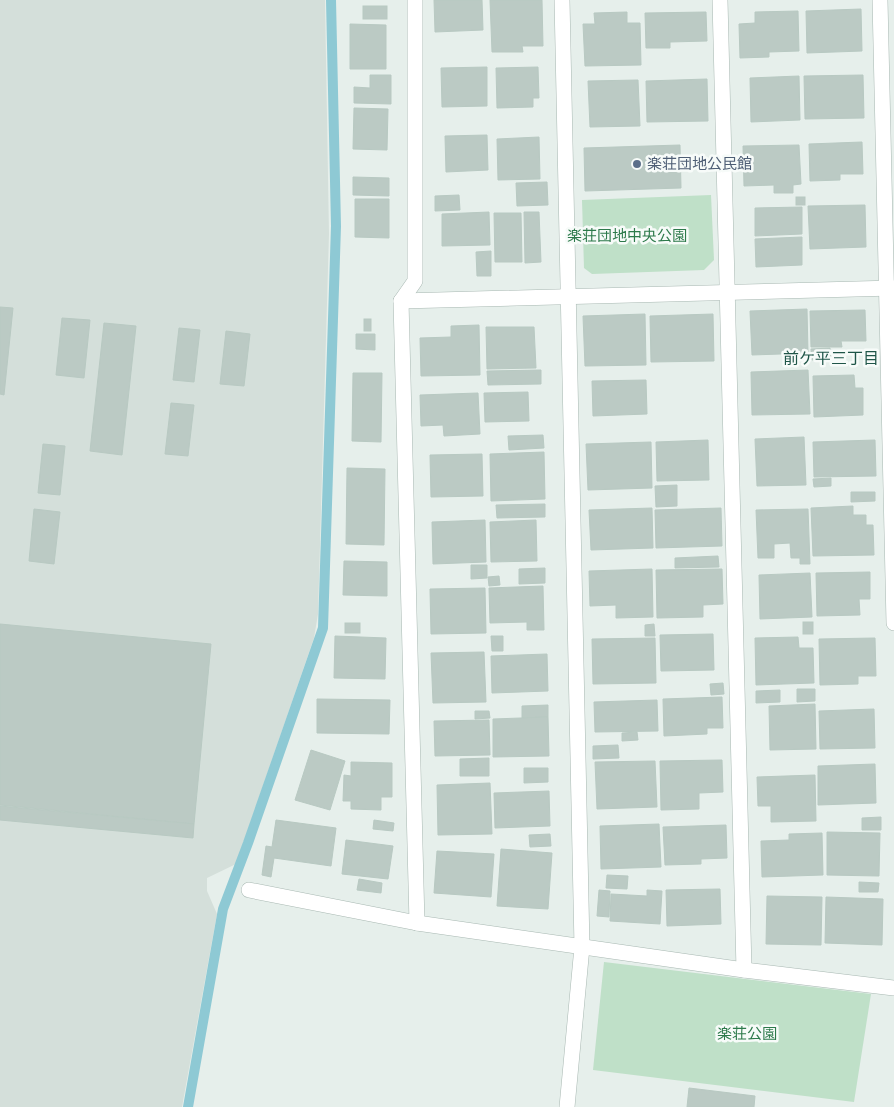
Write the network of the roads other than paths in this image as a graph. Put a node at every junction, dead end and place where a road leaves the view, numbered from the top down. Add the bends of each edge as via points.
1 (415, 0) edge
2 (562, 0) edge
3 (720, 0) edge
4 (880, 0) edge
5 (890, 288) edge
6 (728, 292) junction
7 (568, 296) junction
8 (401, 300) junction
9 (894, 623) edge
10 (249, 890) dead end
11 (417, 923) junction
12 (582, 947) junction
13 (744, 970) junction
14 (894, 988) edge
15 (568, 1107) edge

1 - 8 street via 415,281
2 - 7 street
3 - 6 street
4 - 5 street
5 - 6 street
5 - 9 street
6 - 7 street
6 - 13 street
7 - 8 street
7 - 12 street
8 - 11 street
10 - 11 street
11 - 12 street
12 - 13 street
12 - 15 street
13 - 14 street

